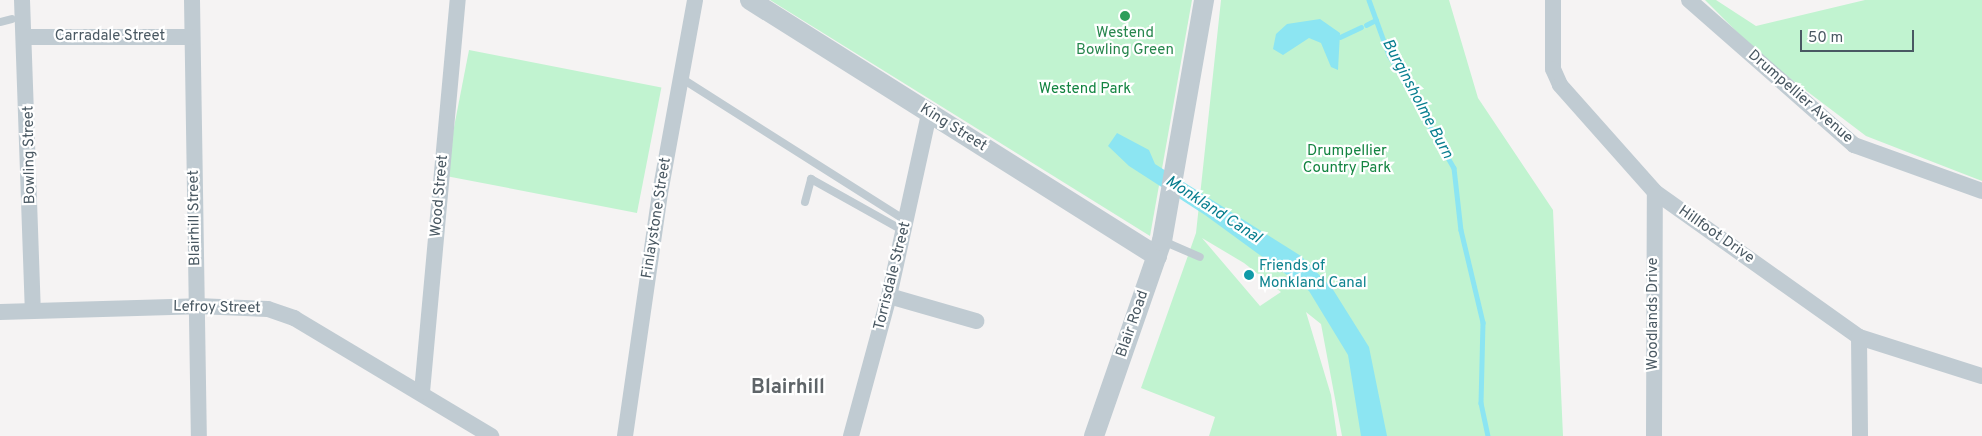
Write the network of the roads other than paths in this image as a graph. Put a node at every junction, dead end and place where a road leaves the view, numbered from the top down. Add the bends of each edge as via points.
1 (22, 0) edge
2 (192, 0) edge
3 (458, 0) edge
4 (695, 0) edge
5 (750, 0) edge
6 (1204, 0) edge
7 (1553, 0) edge
8 (1689, 0) edge
9 (12, 19) dead end
10 (0, 22) edge
11 (27, 37) junction
12 (192, 37) junction
13 (680, 77) junction
14 (929, 114) junction
15 (1982, 191) edge
16 (1656, 192) junction
17 (805, 202) dead end
18 (906, 226) junction
19 (1160, 248) junction
20 (1200, 257) dead end
21 (889, 296) junction
22 (197, 306) junction
23 (33, 311) junction
24 (0, 312) edge
25 (976, 320) dead end
26 (1859, 337) junction
27 (1982, 376) edge
28 (422, 392) junction
29 (199, 436) edge
30 (490, 436) edge
31 (625, 436) edge
32 (851, 436) edge
33 (1094, 436) edge
34 (1654, 436) edge
35 (1860, 436) edge

1 - 11 street, Bowling Street
2 - 12 street, Blairhill Street
3 - 28 street, Wood Street
4 - 13 street, Finlaystone Street
5 - 14 street, King Street
6 - 19 street, Blair Road via 1184,131
7 - 16 street, Hillfoot Drive via 1553,69 1560,85
8 - 15 street, Drumpellier Avenue via 1854,145
9 - 10 lane
11 - 12 street, Carradale Street
11 - 23 street, Bowling Street
12 - 22 street, Blairhill Street
13 - 18 lane
13 - 31 street, Finlaystone Street
14 - 18 street, Torrisdale Street
14 - 19 street, King Street
16 - 26 street, Hillfoot Drive
16 - 34 street, Woodlands Drive
17 - 18 lane via 811,179
18 - 21 street, Torrisdale Street
19 - 20 lane
19 - 33 street, Blair Road
21 - 25 street
21 - 32 street, Torrisdale Street
22 - 23 street, Lefroy Street
22 - 28 street, Lefroy Street via 268,309 294,318
22 - 29 street, Blairhill Street
23 - 24 street, Lefroy Street
26 - 27 street, Hillfoot Drive
26 - 35 street
28 - 30 street, Lefroy Street

